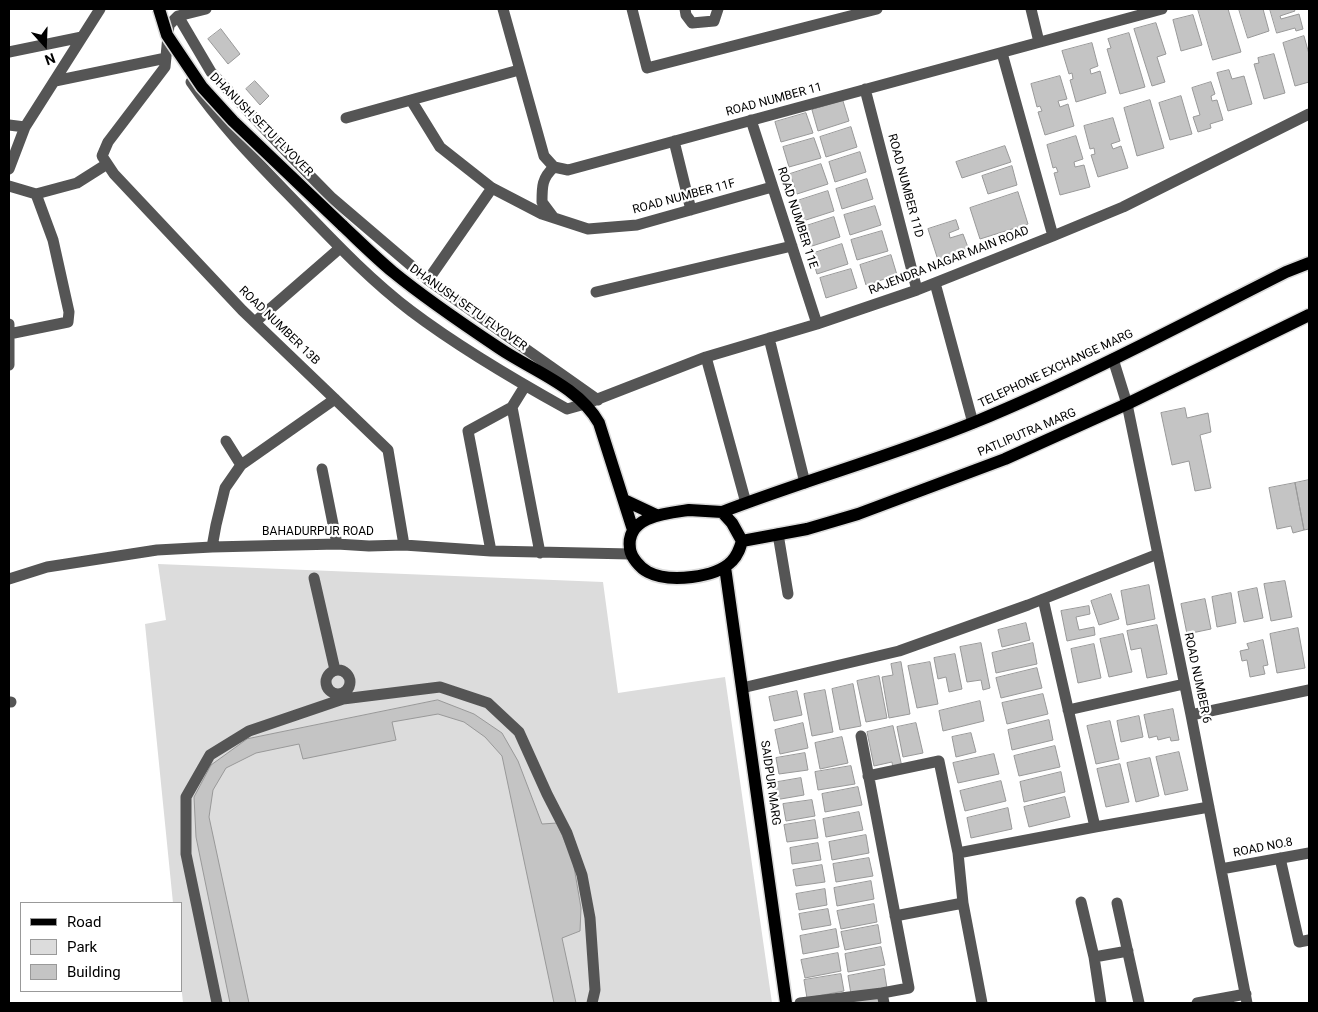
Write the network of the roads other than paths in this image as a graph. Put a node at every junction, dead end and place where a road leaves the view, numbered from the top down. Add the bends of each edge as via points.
1 (100, 9) edge
2 (159, 9) edge
3 (206, 9) edge
4 (503, 9) edge
5 (632, 9) edge
6 (684, 9) edge
7 (718, 9) edge
8 (877, 9) edge
9 (1031, 9) edge
10 (1162, 9) edge
11 (178, 16) junction
12 (82, 37) junction
13 (1039, 42) junction
14 (168, 46) junction
15 (9, 52) edge
16 (1002, 53) junction
17 (166, 58) junction
18 (519, 70) junction
19 (55, 81) junction
20 (865, 89) junction
21 (411, 100) junction
22 (1309, 114) edge
23 (346, 118) dead end
24 (751, 120) junction
25 (9, 126) edge
26 (25, 127) junction
27 (674, 141) junction
28 (107, 164) junction
29 (554, 167) junction
30 (9, 168) edge
31 (9, 186) edge
32 (772, 187) junction
33 (492, 188) junction
34 (36, 194) junction
35 (691, 210) junction
36 (554, 218) junction
37 (1053, 236) junction
38 (792, 246) junction
39 (340, 248) junction
40 (1309, 263) edge
41 (428, 280) junction
42 (935, 283) junction
43 (918, 290) junction
44 (596, 292) dead end
45 (1309, 315) edge
46 (255, 322) junction
47 (9, 324) edge
48 (817, 324) junction
49 (9, 334) edge
50 (769, 338) junction
51 (706, 357) junction
52 (1113, 359) junction
53 (9, 365) edge
54 (525, 386) junction
55 (335, 399) junction
56 (587, 401) junction
57 (1126, 404) junction
58 (512, 407) junction
59 (973, 423) junction
60 (226, 441) dead end
61 (241, 465) junction
62 (322, 469) dead end
63 (805, 483) junction
64 (624, 500) junction
65 (746, 503) junction
66 (722, 512) junction
67 (656, 515) junction
68 (633, 530) junction
69 (778, 534) junction
70 (742, 541) junction
71 (338, 544) junction
72 (212, 546) junction
73 (404, 546) junction
74 (491, 551) junction
75 (540, 553) junction
76 (631, 554) junction
77 (1158, 554) junction
78 (725, 567) junction
79 (314, 578) dead end
80 (9, 579) edge
81 (788, 594) dead end
82 (1043, 599) junction
83 (335, 670) junction
84 (1184, 684) junction
85 (742, 688) junction
86 (1309, 690) edge
87 (342, 696) junction
88 (1068, 710) junction
89 (1191, 715) junction
90 (861, 736) dead end
91 (868, 776) junction
92 (1209, 807) junction
93 (1095, 827) junction
94 (958, 853) junction
95 (1309, 853) edge
96 (1280, 858) junction
97 (1221, 870) junction
98 (1081, 902) dead end
99 (963, 903) junction
100 (1117, 903) dead end
101 (895, 916) junction
102 (1309, 940) edge
103 (1128, 951) junction
104 (1094, 957) junction
105 (883, 998) edge
106 (1246, 999) edge
107 (217, 1003) edge
108 (592, 1003) edge
109 (786, 1003) edge
110 (800, 1003) edge
111 (982, 1003) edge
112 (1101, 1003) edge
113 (1139, 1003) edge
114 (1197, 1003) edge

1 - 12 street
2 - 56 main road, DHANUSH SETU FLYOVER, bridge via 167,34 202,87 233,121 392,272 501,349
3 - 11 street
4 - 18 street
5 - 8 street via 647,68
6 - 7 street via 692,23 714,21
9 - 13 street
10 - 13 street, ROAD NUMBER 11
11 - 14 street via 169,24
11 - 41 street via 211,72 272,137 332,198
12 - 15 street
12 - 19 street
13 - 16 street, ROAD NUMBER 11
14 - 17 street
14 - 39 street, RAJENDRA NAGAR MAIN ROAD via 209,108
16 - 20 street, ROAD NUMBER 11
16 - 37 street
17 - 19 street
17 - 28 street via 165,68 108,142 102,156
18 - 21 street
18 - 29 street via 544,156
19 - 26 street
20 - 24 street, ROAD NUMBER 11
20 - 43 street, ROAD NUMBER 11D
21 - 23 street
21 - 33 street, ROAD NUMBER 11F via 440,146
22 - 37 street, RAJENDRA NAGAR MAIN ROAD via 1123,208
24 - 27 street, ROAD NUMBER 11
24 - 32 street, ROAD NUMBER 11E
25 - 26 street
26 - 30 street
27 - 29 street, ROAD NUMBER 11 via 568,170
27 - 35 street
28 - 34 street via 77,183
28 - 46 street, ROAD NUMBER 13B
29 - 36 street via 542,186 542,202
31 - 34 street
32 - 35 street, ROAD NUMBER 11F
32 - 38 street, ROAD NUMBER 11E
33 - 36 street, ROAD NUMBER 11F
33 - 41 street
34 - 49 street via 53,240 69,312 68,322
35 - 36 street, ROAD NUMBER 11F via 636,225 588,230
37 - 42 street, RAJENDRA NAGAR MAIN ROAD
38 - 44 street
38 - 48 street, ROAD NUMBER 11E
39 - 46 street
39 - 54 street, RAJENDRA NAGAR MAIN ROAD via 410,310
40 - 52 main road, TELEPHONE EXCHANGE MARG
41 - 56 street
42 - 43 street, RAJENDRA NAGAR MAIN ROAD
42 - 59 street
43 - 48 street, RAJENDRA NAGAR MAIN ROAD
45 - 57 main road, PATLIPUTRA MARG
46 - 55 street, ROAD NUMBER 13B
47 - 49 street
48 - 50 street, RAJENDRA NAGAR MAIN ROAD
49 - 53 street
50 - 51 street, RAJENDRA NAGAR MAIN ROAD
50 - 63 street
51 - 56 street, RAJENDRA NAGAR MAIN ROAD
51 - 65 street
52 - 57 street, ROAD NUMBER 6
52 - 59 main road, TELEPHONE EXCHANGE MARG
54 - 56 street, RAJENDRA NAGAR MAIN ROAD via 567,409
54 - 58 street
55 - 61 street
55 - 73 street, ROAD NUMBER 13B via 388,450
56 - 64 main road via 599,423
57 - 69 main road, PATLIPUTRA MARG via 1005,459 904,497 807,529
57 - 77 street, ROAD NUMBER 6
58 - 74 street via 468,431
58 - 75 street
59 - 63 main road, TELEPHONE EXCHANGE MARG
60 - 61 street
61 - 72 street via 225,488
62 - 71 street
63 - 65 main road, TELEPHONE EXCHANGE MARG
64 - 67 main road
64 - 68 main road
65 - 66 main road, TELEPHONE EXCHANGE MARG
66 - 67 main road via 690,510
66 - 70 main road
67 - 68 main road
68 - 76 main road via 629,541
69 - 70 main road, PATLIPUTRA MARG
69 - 81 street
70 - 78 main road via 739,552
71 - 72 street, BAHADURPUR ROAD
71 - 73 street, BAHADURPUR ROAD
72 - 80 street, BAHADURPUR ROAD via 157,550 56,565
73 - 74 street, BAHADURPUR ROAD
74 - 75 street, BAHADURPUR ROAD
75 - 76 street, BAHADURPUR ROAD
76 - 78 main road via 647,572 664,577 709,574
77 - 82 street
77 - 84 street, ROAD NUMBER 6
78 - 85 main road, SAIDPUR MARG
79 - 83 street
82 - 85 street via 899,651
82 - 88 street
83 - 87 street via 327,676 326,684 330,691
83 - 87 street via 345,671 350,678 348,689
84 - 88 street
84 - 89 street, ROAD NUMBER 6
85 - 109 main road, SAIDPUR MARG
86 - 89 street
87 - 107 street via 249,731 210,755 186,797 186,854
87 - 108 street via 440,687 488,703 519,732 567,832 582,875 590,918 595,990
88 - 93 street
89 - 92 street, ROAD NUMBER 6
90 - 91 street
91 - 94 street via 939,761
91 - 101 street
92 - 93 street
92 - 97 street, ROAD NUMBER 6
93 - 94 street
94 - 99 street
95 - 96 street, ROAD NO.8
96 - 97 street, ROAD NO.8
96 - 102 street via 1299,942
97 - 106 street, ROAD NUMBER 6
98 - 104 street
99 - 101 street
99 - 111 street
100 - 103 street
101 - 105 street via 909,988
103 - 104 street
103 - 113 street
104 - 112 street
105 - 110 street
106 - 114 street

